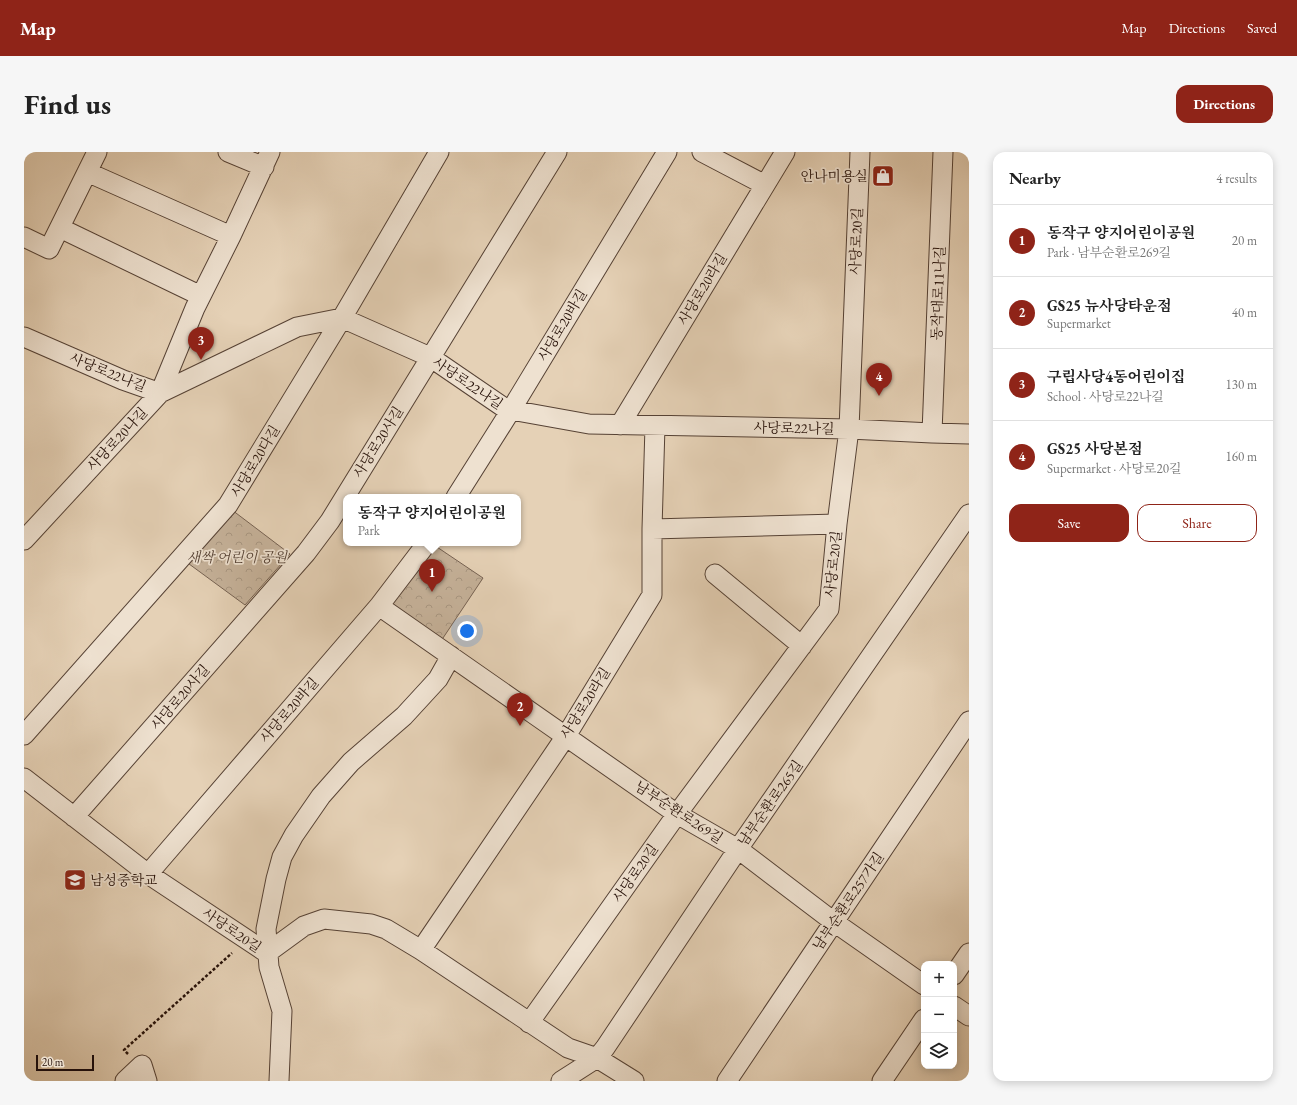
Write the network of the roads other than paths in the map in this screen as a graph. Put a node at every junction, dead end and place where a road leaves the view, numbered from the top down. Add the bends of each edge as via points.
1 (97, 152) edge
2 (228, 152) edge
3 (439, 152) edge
4 (556, 152) edge
5 (667, 152) edge
6 (702, 152) edge
7 (785, 152) edge
8 (860, 152) edge
9 (944, 152) edge
10 (267, 160) edge
11 (88, 172) junction
12 (765, 185) junction
13 (60, 228) junction
14 (231, 236) junction
15 (24, 237) edge
16 (201, 296) junction
17 (342, 318) junction
18 (24, 337) edge
19 (430, 357) junction
20 (160, 393) junction
21 (511, 410) junction
22 (620, 425) junction
23 (654, 426) junction
24 (849, 429) junction
25 (932, 434) junction
26 (969, 434) edge
27 (346, 494) edge
28 (458, 494) edge
29 (343, 499) edge
30 (969, 514) edge
31 (30, 523) edge
32 (837, 524) junction
33 (652, 528) junction
34 (24, 540) edge
35 (425, 546) edge
36 (716, 574) dead end
37 (379, 606) junction
38 (802, 646) junction
39 (451, 656) junction
40 (969, 721) edge
41 (24, 735) edge
42 (566, 736) junction
43 (24, 778) edge
44 (677, 814) junction
45 (74, 817) junction
46 (738, 849) junction
47 (148, 874) junction
48 (834, 922) junction
49 (421, 950) junction
50 (267, 953) junction
51 (969, 953) edge
52 (957, 971) edge
53 (921, 983) edge
54 (957, 1008) edge
55 (969, 1016) edge
56 (529, 1023) junction
57 (921, 1023) edge
58 (597, 1058) junction
59 (144, 1073) edge
60 (125, 1081) edge
61 (279, 1081) edge
62 (561, 1081) edge
63 (634, 1081) edge
64 (727, 1081) edge
65 (882, 1081) edge

1 - 11 street
2 - 10 street
3 - 17 street, 사당로20다길
4 - 19 street, 사당로20사길
5 - 21 street, 사당로20바길
6 - 12 street
7 - 12 street, 사당로20라길
8 - 24 street, 사당로20길
9 - 25 street, 동작대로11나길
10 - 14 street, 사당로20나길
11 - 13 street
11 - 14 street
12 - 22 street, 사당로20라길
13 - 15 street via 49,249
13 - 16 street
14 - 16 street, 사당로20나길
16 - 20 street, 사당로20나길
17 - 19 street, 사당로22나길
17 - 20 street, 사당로22나길 via 297,327
17 - 41 street, 사당로20다길 via 228,504
18 - 20 street, 사당로22나길 via 123,380
19 - 21 street, 사당로22나길
19 - 27 street, 사당로20사길
20 - 31 street, 사당로20나길
21 - 22 street, 사당로22나길 via 589,424
21 - 28 street, 사당로20바길
22 - 23 street, 사당로22나길
23 - 24 street, 사당로22나길
23 - 33 street, 사당로20라길
24 - 25 street, 사당로22나길
24 - 32 street, 사당로20길
25 - 26 street, 사당로22나길
29 - 45 street, 사당로20사길 via 306,553
30 - 46 street, 남부순환로265길
31 - 34 street, 사당로20나길
32 - 33 street
32 - 38 street, 사당로20길 via 829,610
33 - 42 street, 사당로20라길 via 652,595
35 - 37 street, 사당로20바길
36 - 38 street
37 - 39 street, 남부순환로269길
37 - 47 street, 사당로20바길
38 - 44 street, 사당로20길
39 - 42 street, 남부순환로269길
39 - 50 street via 438,679 404,716 351,762 321,796 294,835 282,857 276,879 266,929
40 - 48 street, 남부순환로257가길
42 - 44 street, 남부순환로269길
42 - 49 street, 사당로20라길
43 - 45 street, 사당로20길
44 - 46 street, 남부순환로269길
44 - 56 street, 사당로20길
45 - 47 street, 사당로20길
46 - 48 street, 남부순환로269길
46 - 58 street, 남부순환로265길
47 - 50 street, 사당로20길
48 - 53 street, 남부순환로269길
48 - 64 street, 남부순환로257가길
49 - 50 street, 사당로20길 via 386,929 371,924 324,919 304,926
49 - 56 street, 사당로20길
50 - 61 street via 282,1011
51 - 52 street
54 - 55 street
56 - 58 street via 568,1048
57 - 65 street
58 - 62 street, 남부순환로265길
58 - 63 street
59 - 60 street

